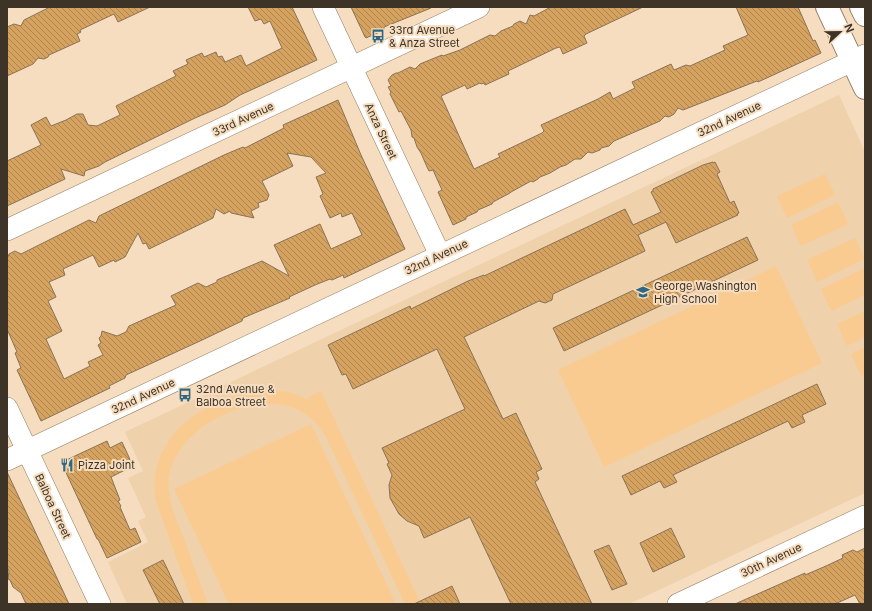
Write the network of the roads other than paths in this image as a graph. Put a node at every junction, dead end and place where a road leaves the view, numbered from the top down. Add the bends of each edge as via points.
1 (323, 7) edge
2 (479, 7) edge
3 (827, 7) edge
4 (861, 7) edge
5 (865, 15) edge
6 (858, 58) edge
7 (351, 67) junction
8 (865, 88) edge
9 (7, 230) edge
10 (440, 256) junction
11 (7, 408) edge
12 (27, 451) junction
13 (7, 460) edge
14 (865, 516) edge
15 (100, 604) edge
16 (678, 604) edge

1 - 7 street, Anza Street
2 - 7 street, 33rd Avenue
3 - 6 main road
4 - 5 main road
6 - 8 main road
6 - 10 street, 32nd Avenue
7 - 9 street, 33rd Avenue
7 - 10 street, Anza Street
10 - 12 street, 32nd Avenue
11 - 12 street, Balboa Street
12 - 13 street, 32nd Avenue
12 - 15 street, Balboa Street
14 - 16 street, 30th Avenue

